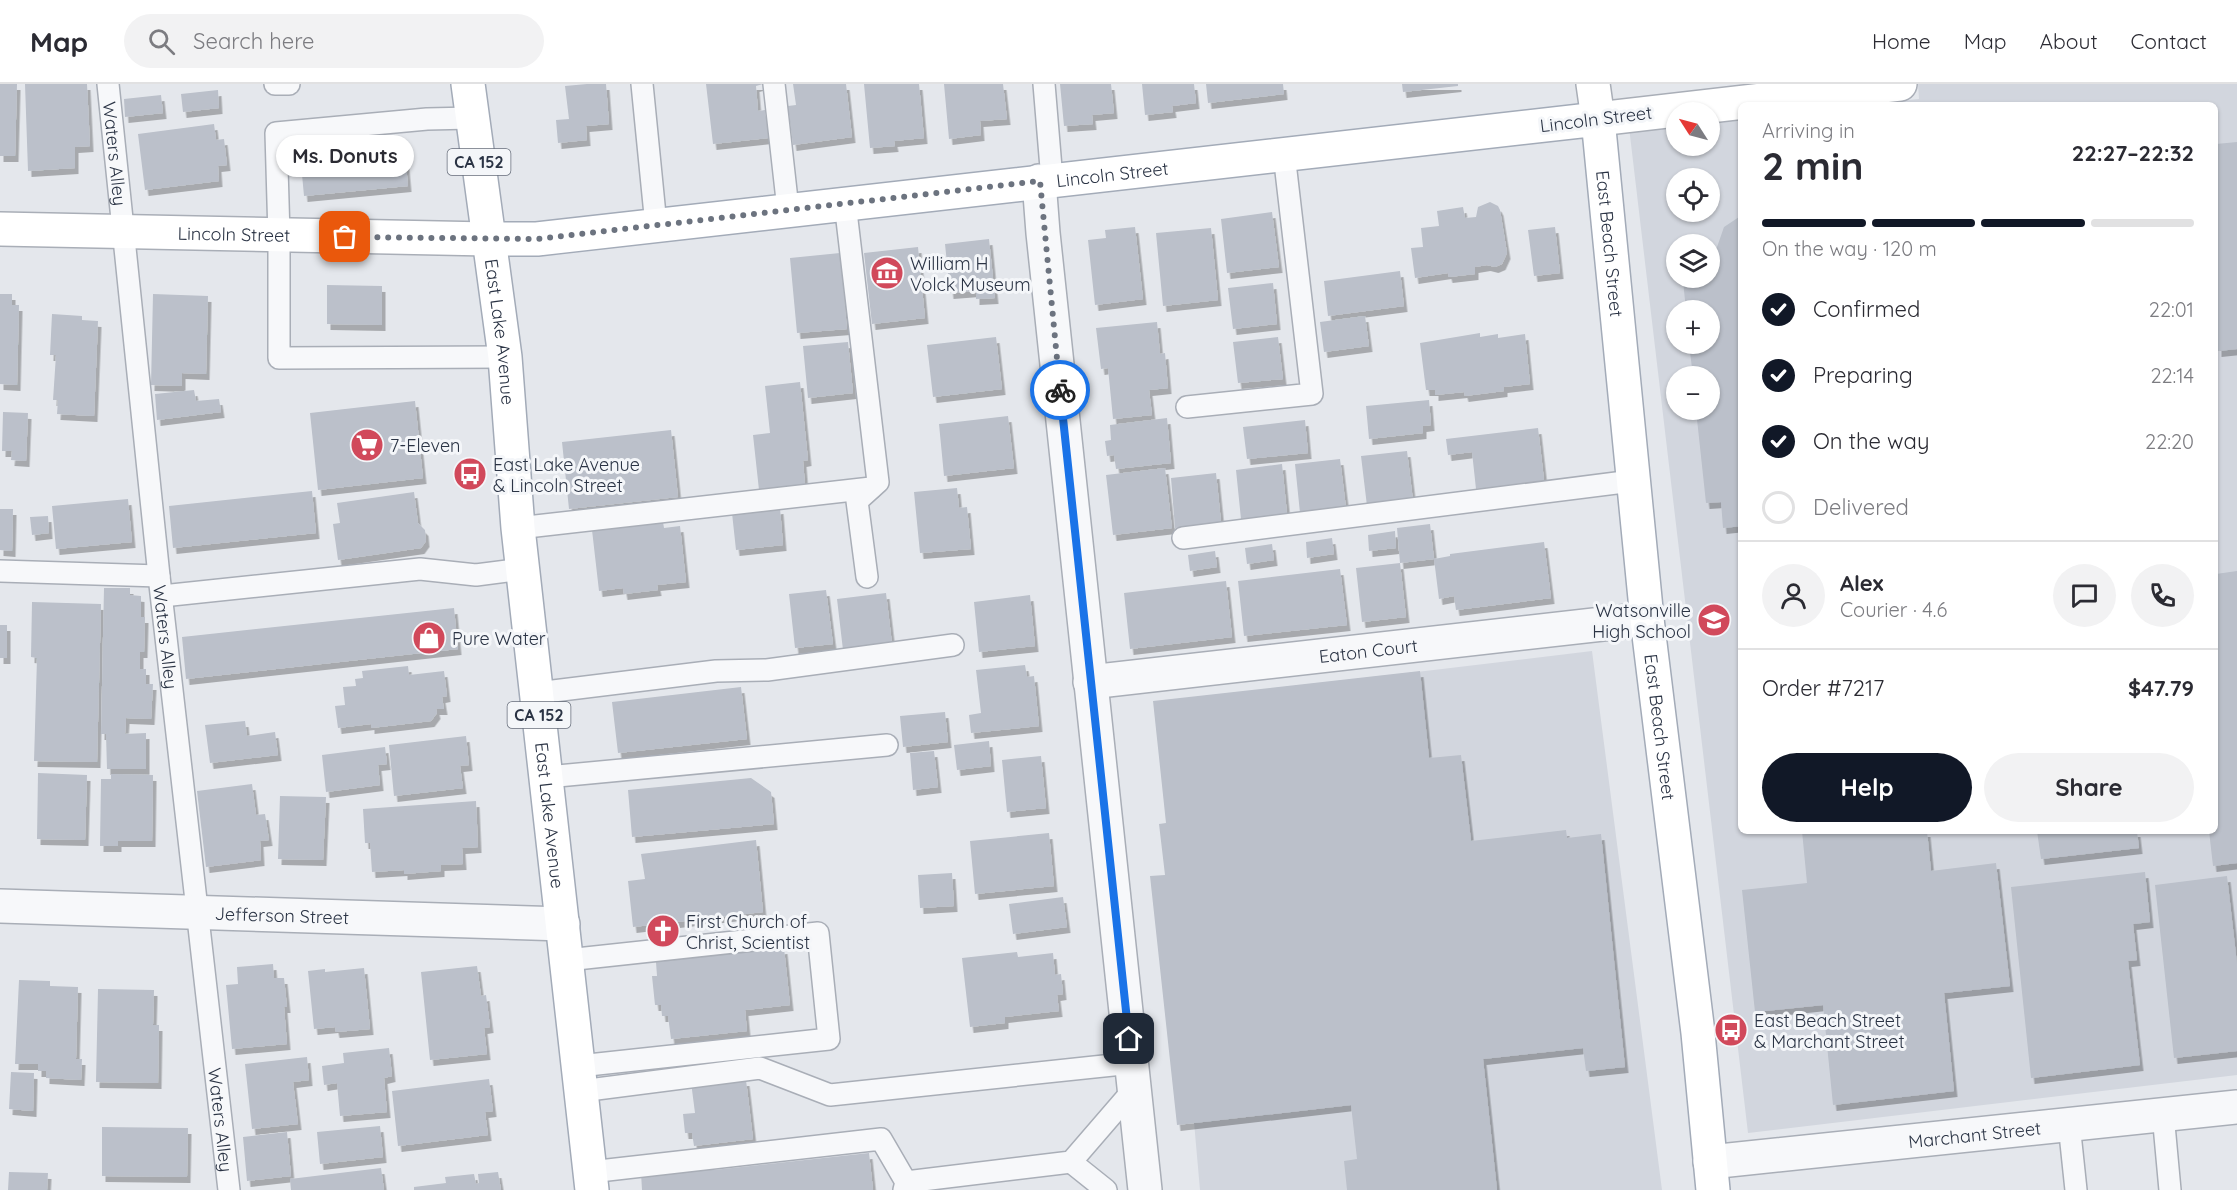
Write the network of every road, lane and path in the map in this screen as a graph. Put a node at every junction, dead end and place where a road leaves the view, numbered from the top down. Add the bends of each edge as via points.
1 (108, 84) edge
2 (275, 84) edge
3 (289, 84) edge
4 (468, 84) edge
5 (642, 84) edge
6 (774, 84) edge
7 (1044, 84) edge
8 (1593, 84) edge
9 (1900, 84) edge
10 (1745, 102) edge
11 (1738, 103) edge
12 (472, 118) junction
13 (1598, 119) junction
14 (1284, 154) junction
15 (1046, 181) junction
16 (845, 203) junction
17 (788, 209) junction
18 (656, 225) junction
19 (0, 229) edge
20 (123, 231) junction
21 (279, 236) junction
22 (488, 239) junction
23 (505, 357) junction
24 (1187, 407) dead end
25 (1632, 481) junction
26 (871, 488) junction
27 (518, 528) junction
28 (1183, 538) dead end
29 (522, 569) junction
30 (0, 571) edge
31 (867, 577) dead end
32 (160, 586) junction
33 (1647, 619) junction
34 (953, 645) dead end
35 (1090, 682) junction
36 (537, 693) junction
37 (887, 745) dead end
38 (547, 777) junction
39 (0, 906) edge
40 (196, 911) junction
41 (563, 924) junction
42 (567, 960) junction
43 (1133, 1076) junction
44 (580, 1079) junction
45 (2237, 1107) edge
46 (2163, 1114) junction
47 (2069, 1124) junction
48 (1071, 1162) junction
49 (1711, 1176) edge
50 (591, 1181) edge
51 (905, 1186) edge
52 (229, 1190) edge
53 (1106, 1190) edge
54 (1145, 1190) edge
55 (2076, 1190) edge
56 (2170, 1190) edge

1 - 20 lane, Waters Alley
2 - 3 lane
4 - 12 main road, East Lake Avenue / CA 152
5 - 18 lane
6 - 17 lane
7 - 15 lane
8 - 13 main road, East Beach Street
9 - 10 main road, Lincoln Street
11 - 13 main road, Lincoln Street
12 - 21 lane via 276,133
12 - 22 main road, East Lake Avenue / CA 152
13 - 14 main road, Lincoln Street
13 - 25 main road, East Beach Street
14 - 15 main road, Lincoln Street
14 - 24 lane via 1312,394
15 - 16 main road, Lincoln Street
15 - 35 street via 1046,257
16 - 17 main road, Lincoln Street
16 - 26 lane via 878,482
17 - 18 main road, Lincoln Street
18 - 22 main road, Lincoln Street via 537,239
19 - 20 main road, Lincoln Street
20 - 21 main road, Lincoln Street
20 - 32 lane, Waters Alley
21 - 22 main road, Lincoln Street
21 - 23 lane via 279,358
22 - 23 main road, East Lake Avenue / CA 152
23 - 27 main road, East Lake Avenue / CA 152
25 - 28 lane
25 - 33 main road, East Beach Street
26 - 27 lane
26 - 31 lane via 857,501
27 - 29 main road, East Lake Avenue / CA 152
29 - 32 lane via 476,575 420,569
29 - 36 main road, East Lake Avenue / CA 152
30 - 32 lane
32 - 40 lane, Waters Alley
33 - 35 street, Eaton Court
33 - 49 main road, East Beach Street via 1698,1033
34 - 36 lane via 767,670 716,671
35 - 43 street
36 - 38 main road, East Lake Avenue / CA 152
37 - 38 lane
38 - 41 main road, East Lake Avenue / CA 152
39 - 40 street, Jefferson Street
40 - 41 street, Jefferson Street
40 - 52 lane, Waters Alley
41 - 42 main road, East Lake Avenue / CA 152
42 - 44 main road, East Lake Avenue / CA 152
42 - 44 lane via 818,933 826,1004 829,1039
43 - 44 lane via 830,1095 760,1068
43 - 48 lane
43 - 54 street
44 - 50 main road, East Lake Avenue / CA 152
45 - 46 street, Marchant Street
46 - 47 street, Marchant Street
46 - 56 lane
47 - 49 street, Marchant Street
47 - 55 lane
48 - 51 lane
48 - 53 lane
50 - 51 lane via 881,1139

